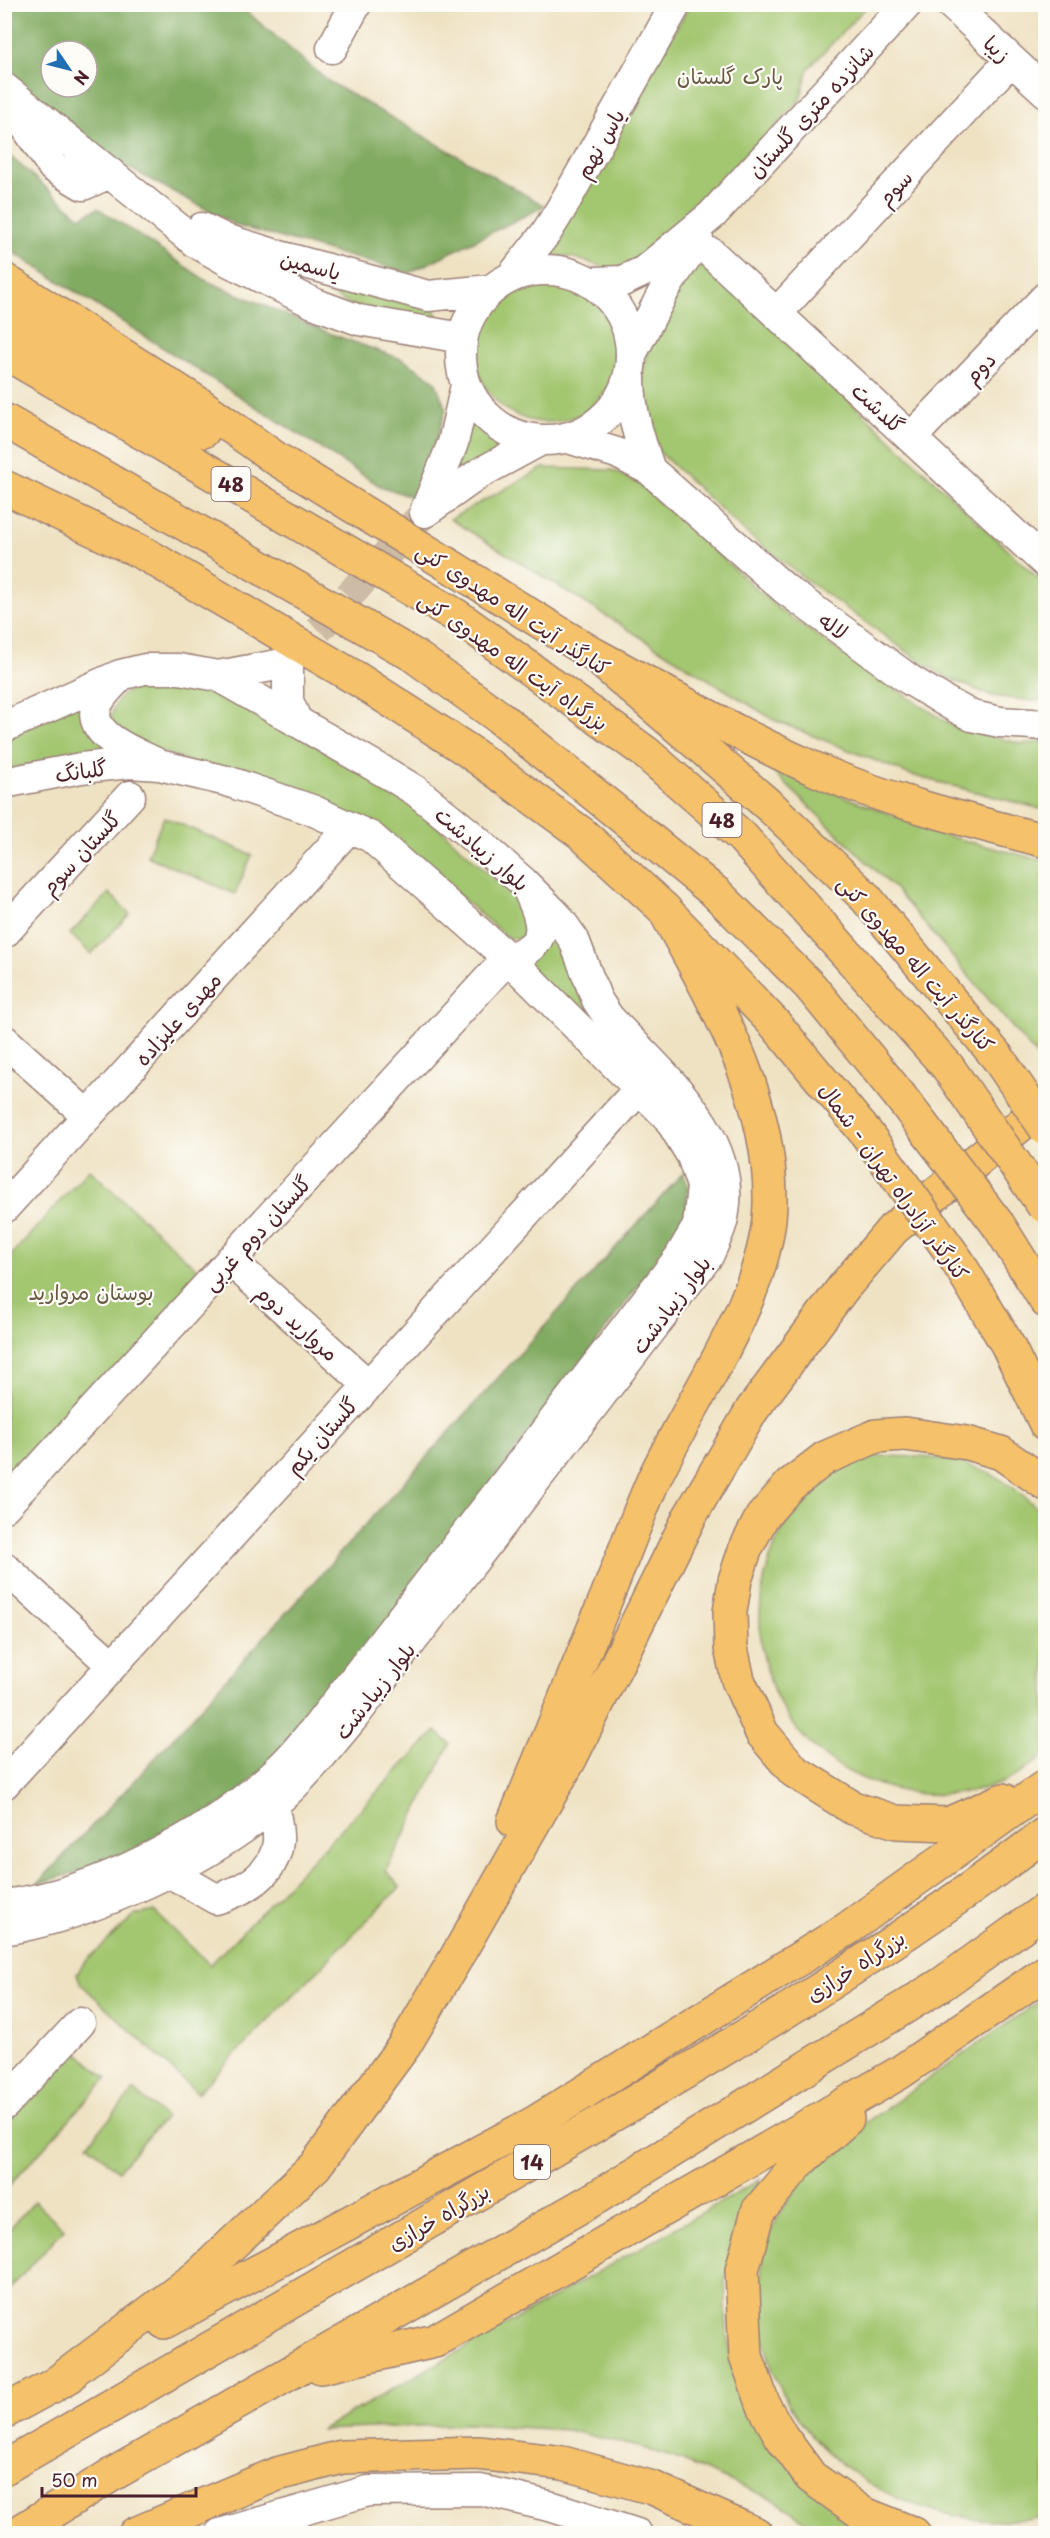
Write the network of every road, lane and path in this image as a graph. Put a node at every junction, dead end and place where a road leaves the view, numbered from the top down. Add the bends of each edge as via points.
1 (356, 4) edge
2 (676, 4) edge
3 (907, 4) edge
4 (951, 4) edge
5 (332, 48) dead end
6 (1011, 60) junction
7 (4, 88) edge
8 (1046, 92) edge
9 (4, 95) edge
10 (110, 173) junction
11 (140, 198) junction
12 (712, 215) junction
13 (711, 253) dead end
14 (4, 280) edge
15 (594, 282) junction
16 (501, 283) junction
17 (1046, 297) edge
18 (777, 313) junction
19 (4, 318) edge
20 (462, 338) junction
21 (4, 352) edge
22 (631, 364) junction
23 (466, 385) junction
24 (4, 420) edge
25 (912, 437) junction
26 (554, 439) junction
27 (275, 458) junction
28 (4, 468) edge
29 (650, 470) junction
30 (4, 487) edge
31 (145, 554) junction
32 (1046, 563) edge
33 (593, 654) junction
34 (120, 675) junction
35 (218, 676) junction
36 (297, 722) junction
37 (1046, 725) edge
38 (4, 727) edge
39 (159, 765) junction
40 (4, 783) edge
41 (130, 796) dead end
42 (350, 827) junction
43 (1046, 841) edge
44 (524, 882) junction
45 (664, 909) junction
46 (4, 933) edge
47 (508, 958) junction
48 (4, 1040) edge
49 (640, 1088) junction
50 (1046, 1104) edge
51 (88, 1116) junction
52 (1046, 1129) edge
53 (1045, 1207) edge
54 (4, 1208) edge
55 (230, 1260) junction
56 (1046, 1301) edge
57 (367, 1384) junction
58 (1046, 1424) edge
59 (1046, 1484) edge
60 (4, 1507) edge
61 (4, 1567) edge
62 (112, 1665) junction
63 (1046, 1781) edge
64 (4, 1784) edge
65 (1046, 1786) edge
66 (274, 1804) junction
67 (1046, 1833) edge
68 (169, 1872) junction
69 (4, 1905) edge
70 (1046, 1909) edge
71 (4, 1930) edge
72 (456, 1958) junction
73 (1046, 1972) edge
74 (81, 2024) dead end
75 (899, 2073) junction
76 (4, 2105) edge
77 (287, 2375) junction
78 (51, 2386) junction
79 (4, 2412) edge
80 (4, 2468) edge
81 (16, 2534) edge
82 (135, 2534) edge
83 (220, 2534) edge
84 (637, 2534) edge
85 (756, 2534) edge
86 (914, 2534) edge

1 - 5 street
2 - 16 street, یاس نهم via 546,233
3 - 12 street, شانزده متری گلستان
4 - 6 street, زیبا
6 - 8 street, زیبا
6 - 18 street, سوم
7 - 10 street, یاسمین
9 - 10 street via 53,168 83,185
10 - 11 street, یاسمین
11 - 16 street, یاسمین via 225,239 428,296
11 - 20 street, یاسمین via 195,243 313,303 359,320
12 - 15 street via 644,271 623,281
12 - 22 street via 665,289
13 - 18 street, گلدشت
14 - 27 main road, کنارگذر آیت اله مهدوی کنی via 199,404
15 - 16 street via 560,270 536,269
15 - 22 street via 609,295 628,329
16 - 20 street via 476,306
17 - 25 street, دوم
18 - 25 street, گلدشت
19 - 27 main road via 206,432
20 - 23 street via 460,359
21 - 53 main road, بزرگراه آیت اله مهدوی کنی / 48, bridge via 458,616 645,752 742,837 947,1066
22 - 26 street via 622,395 608,414 589,429
22 - 29 street via 630,403
23 - 26 street via 495,424 517,435
23 - 26 street via 453,443 425,512 480,473
24 - 56 main road, bridge via 413,655 499,717 716,893 810,986 899,1095 999,1226
25 - 32 street, گلدشت
26 - 29 street, لاله via 617,453
27 - 33 main road, کنارگذر آیت اله مهدوی کنی
28 - 31 main road
29 - 37 street, لاله via 785,589 910,680 972,716
30 - 31 main road
31 - 45 main road via 359,680 468,750 581,833
33 - 43 main road via 745,736 825,773 935,812
33 - 52 main road, کنارگذر آیت اله مهدوی کنی, bridge via 773,809 866,898 998,1058
34 - 35 street, بلوار زیبادشت via 145,669 179,669
34 - 38 street
34 - 39 street via 98,702 98,727 107,737
35 - 36 street, بلوار زیبادشت
35 - 36 street via 288,663 288,701
36 - 44 street, بلوار زیبادشت via 416,791
39 - 40 street, گلبانگ via 130,763 81,768
39 - 42 street, بلوار زیبادشت via 227,782
41 - 46 street, گلستان سوم
42 - 47 street, بلوار زیبادشت via 371,837
42 - 51 street, مهدی علیزاده
44 - 47 street via 540,916 542,931 527,952
44 - 66 street, بلوار زیبادشت via 574,940 597,1000 609,1018 698,1117 711,1138 724,1188 722,1221 708,1256 352,1719
45 - 58 main road, کنارگذر آزادراه تهران - شمال, bridge via 775,1024 866,1133 958,1262 1007,1344
45 - 72 main road via 729,1028 753,1094 765,1148 769,1193 765,1239 758,1273 654,1481
47 - 49 street, بلوار زیبادشت
47 - 55 street, گلستان دوم غربی
48 - 51 street
49 - 57 street, گلستان یکم
49 - 69 street, بلوار زیبادشت via 668,1117 692,1156 702,1186 698,1226 679,1258 317,1727 279,1769 244,1798 162,1850 75,1890
50 - 72 main road via 893,1229 843,1288 752,1410 690,1516 570,1759
51 - 54 street, مهدی علیزاده
55 - 57 street, مروارید دوم
55 - 60 street, گلستان دوم غربی
57 - 62 street, گلستان یکم
59 - 63 main road via 1001,1453 916,1435 876,1436 825,1458 790,1485 762,1516 745,1550 730,1612 730,1648 738,1680 762,1733 794,1771 853,1808 897,1822 948,1824
61 - 62 street
62 - 64 street, گلستان یکم
65 - 78 main road via 847,1929 536,2122
66 - 68 street, بلوار زیبادشت
66 - 68 street via 278,1842 265,1875 216,1899
67 - 80 main road, بزرگراه خرازی / 14 via 894,1941 767,2021 592,2127
68 - 71 street, بلوار زیبادشت via 81,1911
70 - 77 main road via 942,1984 597,2197
72 - 78 main road via 404,2046 315,2166 198,2276
73 - 75 main road
74 - 76 street
75 - 77 main road via 435,2341
75 - 86 main road via 801,2160 758,2211 742,2280 746,2356 753,2380 781,2436 811,2477 862,2513
77 - 81 main road
78 - 79 main road
82 - 85 main road via 277,2474 342,2457 478,2453 563,2463 653,2488
83 - 84 street via 368,2490 481,2490 553,2507

